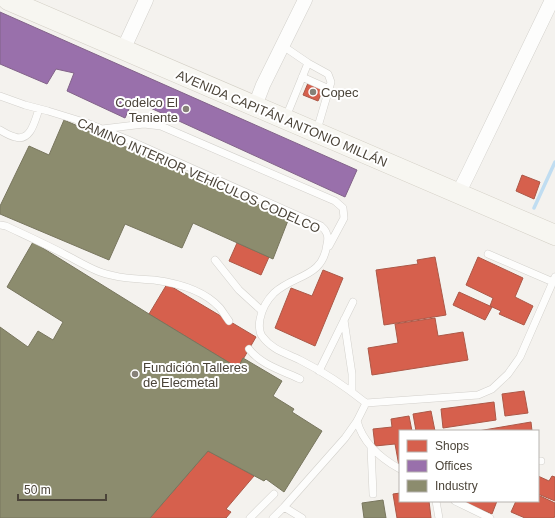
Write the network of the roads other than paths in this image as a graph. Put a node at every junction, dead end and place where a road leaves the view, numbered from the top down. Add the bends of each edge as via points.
1 (11, 0) edge
2 (146, 0) edge
3 (305, 0) edge
4 (552, 0) edge
5 (283, 46) junction
6 (123, 50) junction
7 (308, 63) junction
8 (302, 77) junction
9 (329, 89) junction
10 (0, 96) edge
11 (255, 106) junction
12 (39, 109) junction
13 (285, 119) junction
14 (100, 129) junction
15 (0, 130) edge
16 (316, 132) junction
17 (458, 194) junction
18 (0, 225) edge
19 (555, 235) edge
20 (327, 250) junction
21 (488, 254) dead end
22 (215, 260) dead end
23 (554, 279) edge
24 (353, 302) dead end
25 (262, 311) junction
26 (344, 320) junction
27 (229, 321) dead end
28 (249, 349) dead end
29 (319, 371) junction
30 (300, 378) dead end
31 (352, 392) junction
32 (366, 403) junction
33 (357, 421) junction
34 (371, 448) junction
35 (399, 468) edge
36 (274, 494) dead end
37 (373, 494) dead end
38 (436, 502) edge
39 (457, 502) edge
40 (284, 508) junction
41 (250, 518) edge
42 (273, 518) edge
43 (302, 518) edge
44 (439, 518) edge
45 (490, 518) edge

1 - 6 main road, AVENIDA CAPITÁN ANTONIO MILLÁN
2 - 6 street
3 - 5 street
4 - 17 street
5 - 7 lane
5 - 11 street
6 - 11 main road, AVENIDA CAPITÁN ANTONIO MILLÁN
7 - 8 lane
7 - 9 lane via 328,74 331,82
8 - 9 lane
8 - 13 lane
9 - 16 lane
10 - 12 lane, CAMINO INTERIOR VEHÍCULOS CODELCO
11 - 13 main road, AVENIDA CAPITÁN ANTONIO MILLÁN
12 - 14 lane, CAMINO INTERIOR VEHÍCULOS CODELCO
12 - 15 lane via 30,132 25,137 16,138
13 - 16 main road, AVENIDA CAPITÁN ANTONIO MILLÁN
14 - 20 lane, CAMINO INTERIOR VEHÍCULOS CODELCO via 321,226 326,230
14 - 20 lane via 144,124 161,126 335,201 343,208 344,218
16 - 17 main road, AVENIDA CAPITÁN ANTONIO MILLÁN
17 - 19 main road, AVENIDA CAPITÁN ANTONIO MILLÁN
18 - 27 lane via 111,275 186,286 213,302
20 - 25 lane, CAMINO INTERIOR VEHÍCULOS CODELCO via 315,269 279,289 268,299
21 - 23 lane
22 - 25 lane via 239,290
23 - 32 lane via 520,357 508,374 492,389 478,395
24 - 26 lane
25 - 29 lane, CAMINO INTERIOR VEHÍCULOS CODELCO via 259,325 262,336 276,349
26 - 29 lane
26 - 31 lane
28 - 30 lane via 260,360
29 - 31 lane, CAMINO INTERIOR VEHÍCULOS CODELCO
31 - 32 lane, CAMINO INTERIOR VEHÍCULOS CODELCO
32 - 33 lane
33 - 34 lane
33 - 40 lane
34 - 35 lane
34 - 37 lane
36 - 41 lane
38 - 44 lane
39 - 45 lane
40 - 42 lane
40 - 43 lane

